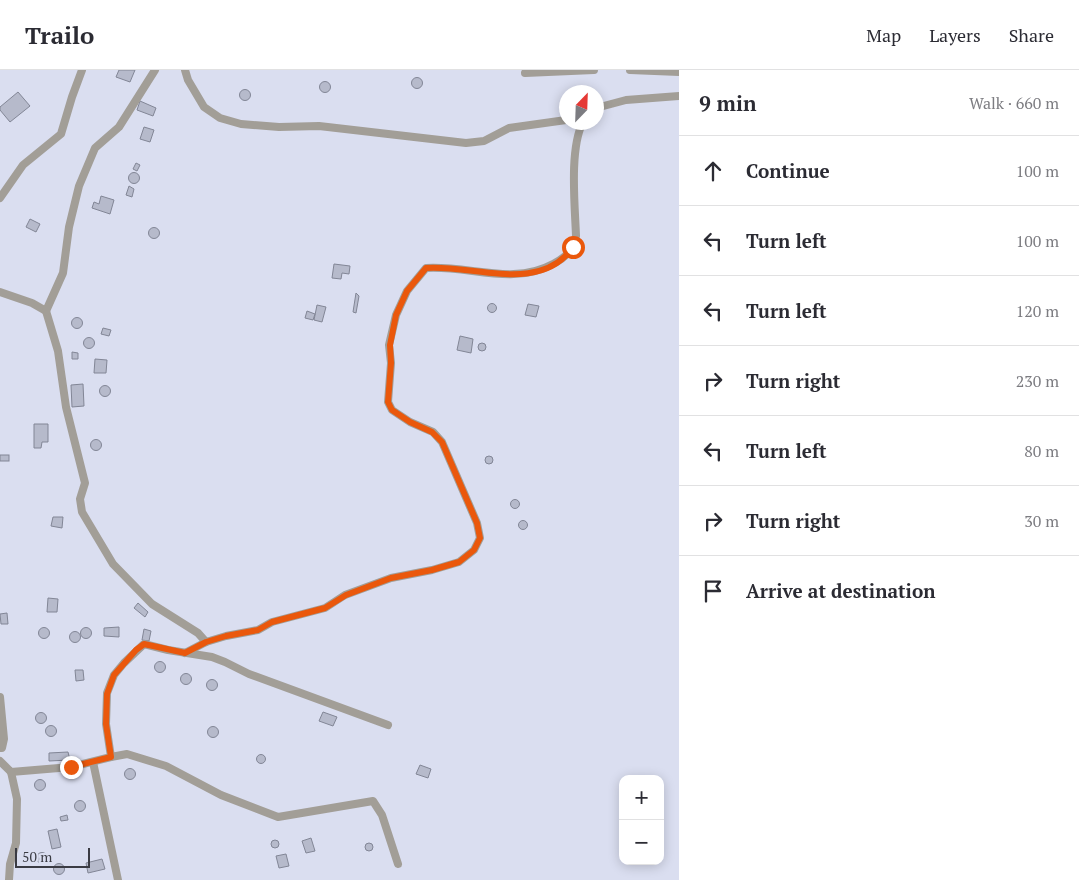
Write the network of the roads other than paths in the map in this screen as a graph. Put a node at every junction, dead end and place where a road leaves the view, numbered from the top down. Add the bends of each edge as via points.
1 (82, 70) edge
2 (155, 70) edge
3 (185, 70) edge
4 (594, 70) edge
5 (630, 70) edge
6 (679, 72) edge
7 (525, 73) dead end
8 (679, 96) edge
9 (604, 106) edge
10 (559, 121) edge
11 (580, 130) edge
12 (0, 198) edge
13 (0, 292) edge
14 (46, 311) junction
15 (206, 642) junction
16 (185, 653) junction
17 (0, 697) edge
18 (388, 725) dead end
19 (0, 748) edge
20 (111, 757) junction
21 (0, 761) edge
22 (93, 762) junction
23 (11, 772) junction
24 (398, 864) dead end
25 (9, 880) edge
26 (118, 880) edge

1 - 12 street via 61,134 23,164
2 - 14 street via 119,126 96,148 77,194 63,274
3 - 10 street via 204,107 220,118 241,124 319,126 466,143 484,141 509,128
4 - 7 street
5 - 6 street
8 - 9 street via 626,100
11 - 15 street via 576,138 576,236 567,256 540,271 523,274 426,268 407,291 396,315 390,345 388,402 392,410 432,432 442,442 477,523 480,538 474,550 459,562 391,578 346,595 325,608 272,622 258,630
13 - 14 street
14 - 15 street via 58,351 66,407 85,483 80,499 82,512 113,564 145,598
15 - 16 street
16 - 18 street via 218,659 249,674
16 - 20 street via 144,644 114,675 107,694 106,724
17 - 19 street via 4,739
20 - 22 street
20 - 24 street via 127,754 166,766 221,795 278,817 374,801
21 - 23 street
22 - 23 street
22 - 26 street
23 - 25 street via 17,799 16,843

